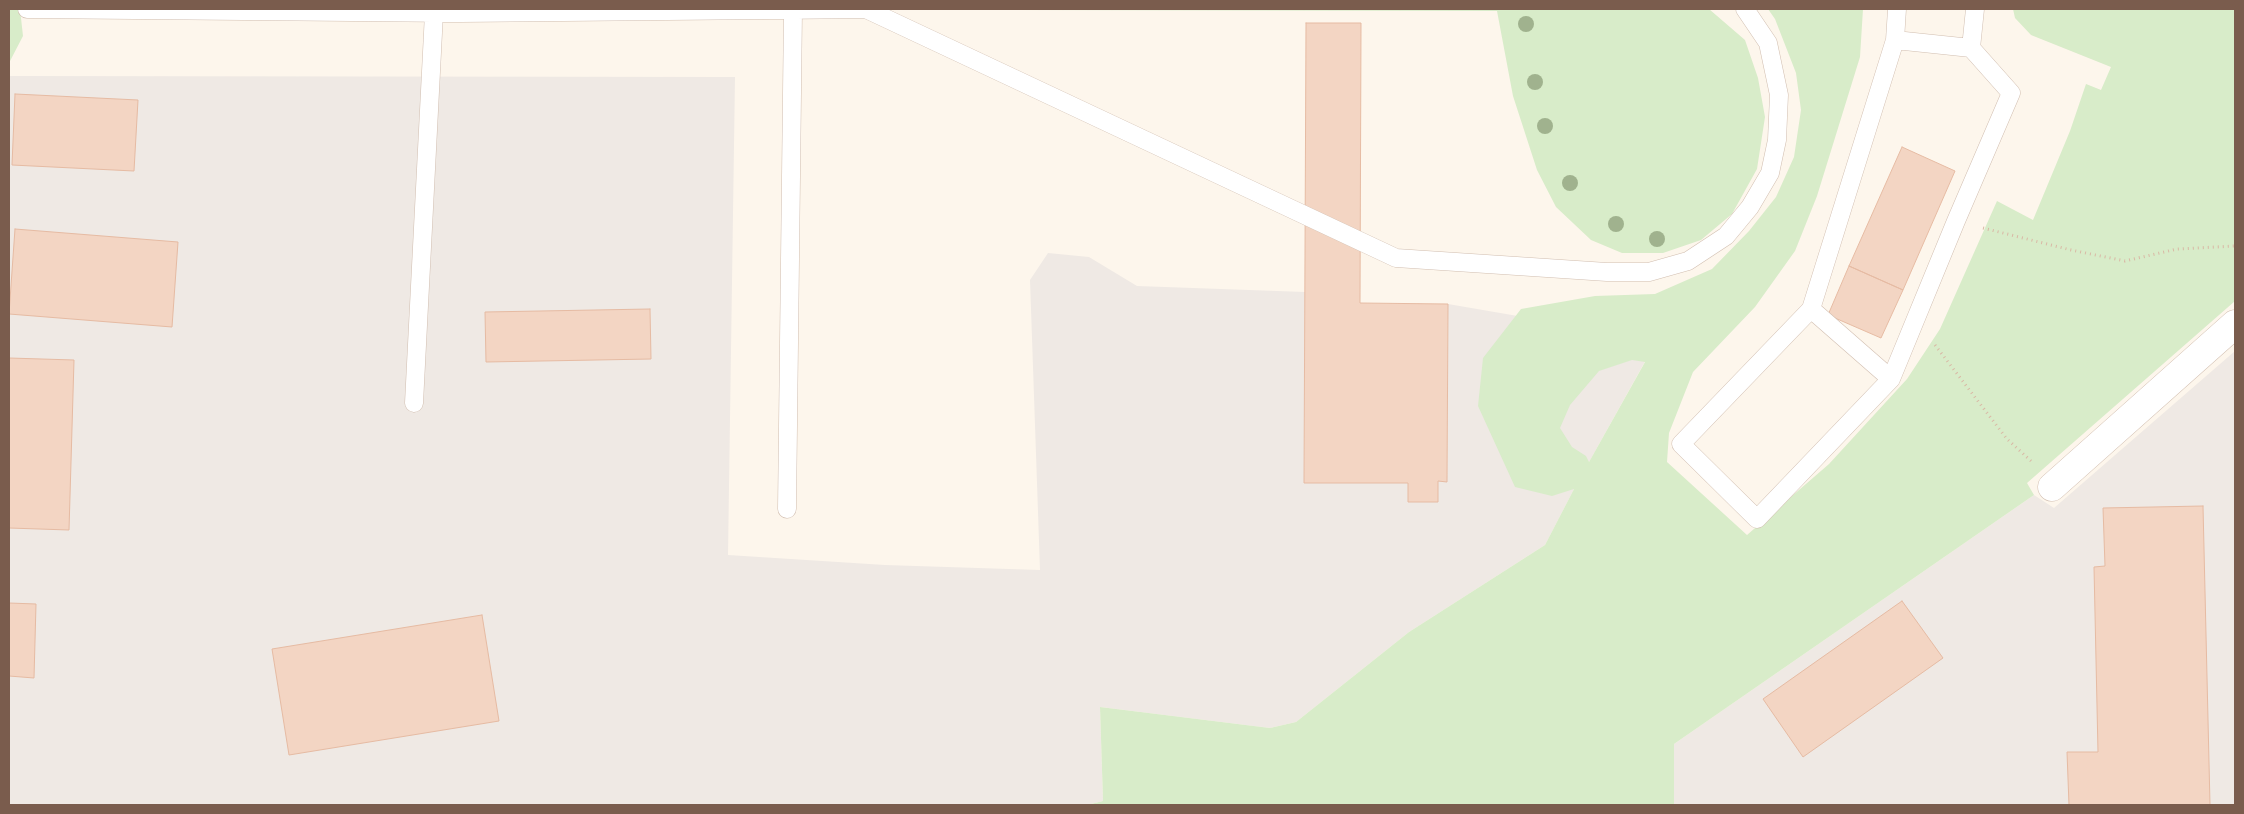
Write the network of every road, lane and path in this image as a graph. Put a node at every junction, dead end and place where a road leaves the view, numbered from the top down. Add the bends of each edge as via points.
1 (870, 9) edge
2 (1745, 9) edge
3 (1897, 9) edge
4 (1975, 9) edge
5 (27, 10) edge
6 (792, 10) junction
7 (460, 11) edge
8 (434, 13) junction
9 (1895, 40) junction
10 (1971, 48) junction
11 (1956, 221) junction
12 (2235, 246) edge
13 (1811, 309) junction
14 (1916, 319) junction
15 (2235, 324) edge
16 (1891, 379) junction
17 (414, 403) dead end
18 (2052, 486) joint
19 (787, 510) dead end

1 - 2 lane via 1396,258 1648,272 1688,261 1726,236 1750,207 1770,173 1777,140 1780,95 1768,44
1 - 6 lane
3 - 9 lane
4 - 10 lane
5 - 8 lane
6 - 7 lane
6 - 19 lane
7 - 8 lane
8 - 17 lane
9 - 10 lane
9 - 13 lane
10 - 11 lane via 2011,93
11 - 12 path via 2125,260 2177,249
11 - 14 lane
13 - 16 lane
13 - 16 lane via 1681,444 1758,519
14 - 16 lane
14 - 18 path via 2007,439
15 - 18 street

